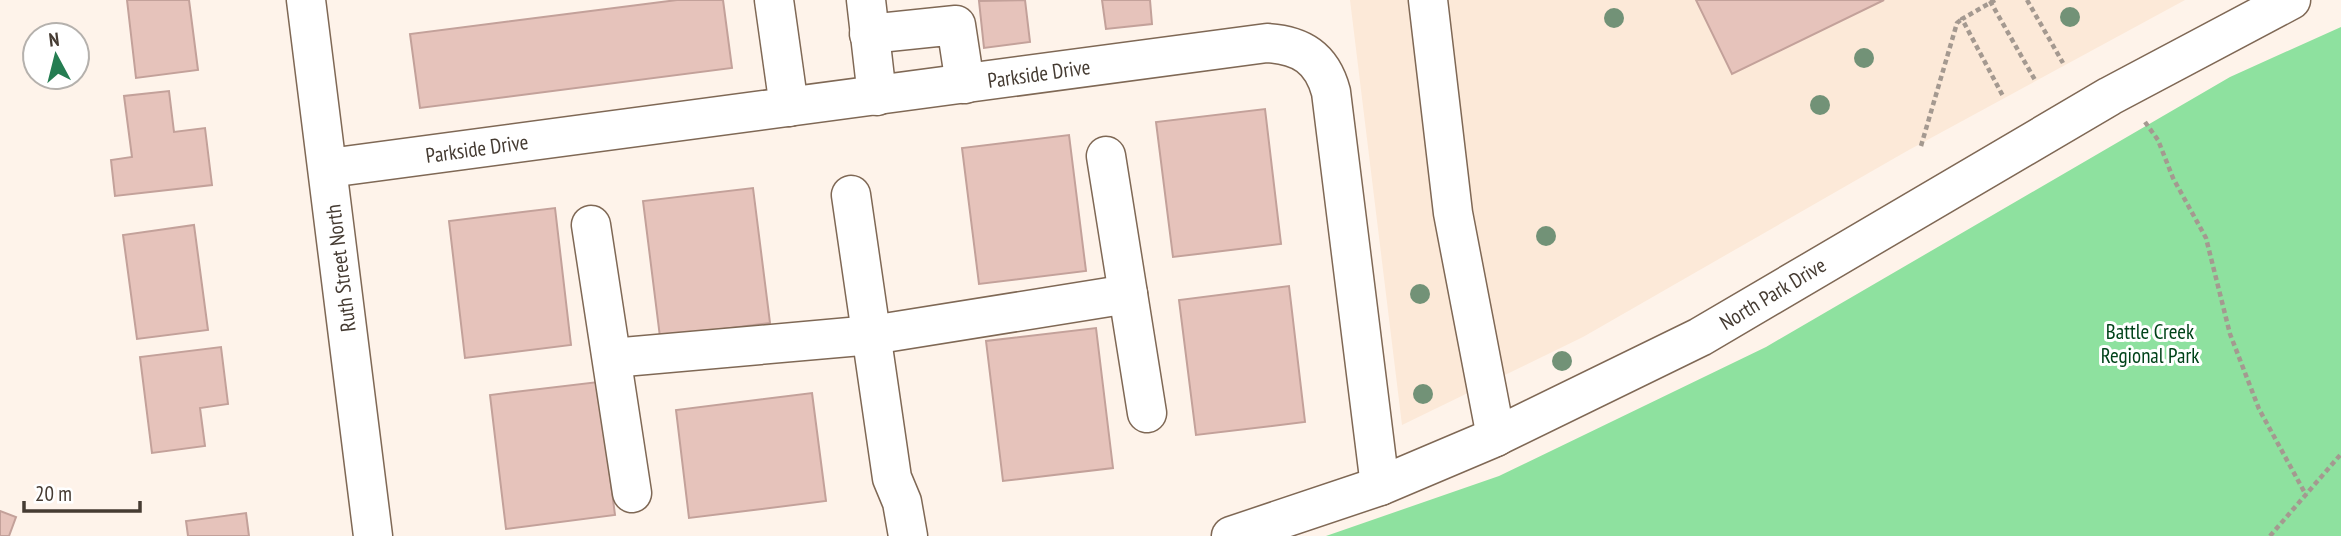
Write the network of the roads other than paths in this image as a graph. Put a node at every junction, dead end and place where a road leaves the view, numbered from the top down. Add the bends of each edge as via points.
1 (306, 0) edge
2 (774, 0) edge
3 (1428, 0) edge
4 (2291, 0) edge
5 (867, 17) edge
6 (965, 84) junction
7 (877, 96) junction
8 (789, 107) junction
9 (1106, 156) dead end
10 (329, 168) junction
11 (851, 195) dead end
12 (592, 225) dead end
13 (1128, 294) junction
14 (872, 335) junction
15 (612, 358) junction
16 (1147, 414) dead end
17 (1496, 437) junction
18 (1380, 486) junction
19 (632, 493) dead end
20 (373, 536) edge
21 (908, 536) edge
22 (1231, 536) edge

1 - 10 street, Ruth Street North
2 - 8 street
3 - 17 street via 1453,214
4 - 17 street, North Park Drive via 2110,96 1700,337
5 - 6 street via 956,25
5 - 7 street
6 - 7 street, Parkside Drive
6 - 18 street, Parkside Drive via 1268,43 1287,44 1310,54 1326,72 1331,92
7 - 8 street, Parkside Drive
8 - 10 street, Parkside Drive
9 - 13 street
10 - 20 street, Ruth Street North
11 - 14 street
12 - 15 street
13 - 14 street
13 - 16 street
14 - 15 street
14 - 21 street via 892,478
15 - 19 street
17 - 18 street, North Park Drive
18 - 22 street, North Park Drive

